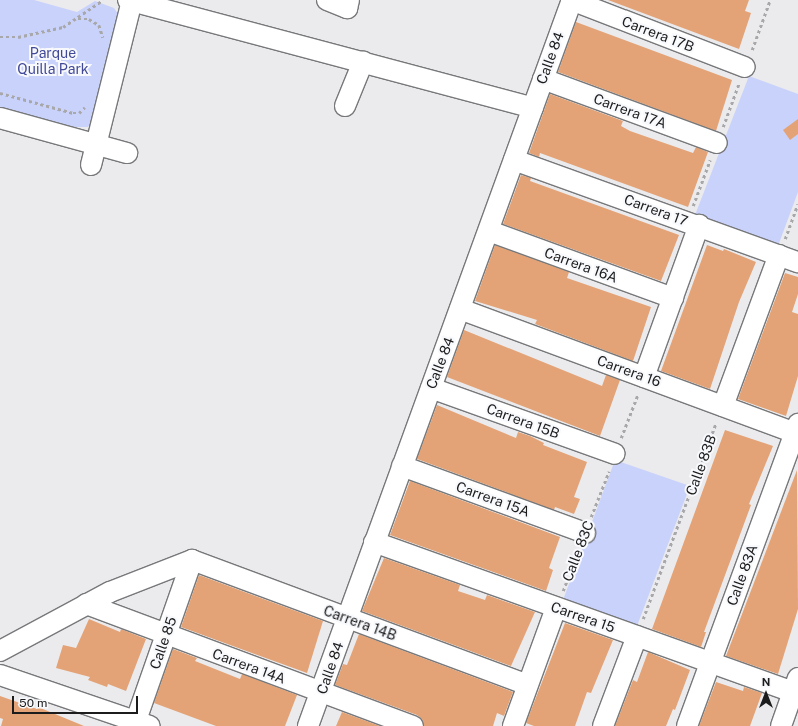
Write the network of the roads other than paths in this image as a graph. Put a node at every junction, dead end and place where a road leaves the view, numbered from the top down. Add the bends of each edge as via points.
1 (130, 0) edge
2 (327, 0) edge
3 (572, 0) edge
4 (348, 4) edge
5 (363, 62) junction
6 (745, 67) road end
7 (543, 79) junction
8 (345, 106) dead end
9 (533, 108) junction
10 (0, 118) edge
11 (716, 143) road end
12 (96, 144) junction
13 (127, 153) dead end
14 (514, 160) junction
15 (91, 165) dead end
16 (693, 223) junction
17 (489, 231) junction
18 (779, 255) junction
19 (798, 262) edge
20 (673, 298) junction
21 (460, 310) junction
22 (644, 377) junction
23 (431, 388) junction
24 (723, 406) junction
25 (797, 430) edge
26 (615, 454) road end
27 (402, 466) junction
28 (585, 533) road end
29 (374, 542) junction
30 (192, 560) junction
31 (86, 604) junction
32 (556, 608) junction
33 (347, 619) junction
34 (166, 636) junction
35 (637, 636) junction
36 (0, 651) edge
37 (710, 662) junction
38 (0, 675) edge
39 (528, 685) junction
40 (796, 685) edge
41 (322, 692) junction
42 (140, 724) edge
43 (308, 726) edge
44 (413, 726) edge
45 (514, 726) edge
46 (603, 726) edge
47 (687, 726) edge
48 (781, 726) edge

1 - 5 street
1 - 12 street
2 - 4 street
3 - 6 street, Carrera 17B
3 - 7 street, Calle 84
5 - 8 street
5 - 9 street
7 - 9 street, Calle 84
7 - 11 street, Carrera 17A
9 - 14 street, Calle 84
10 - 12 street
12 - 13 street
12 - 15 street
14 - 16 street, Carrera 17
14 - 17 street, Calle 84
16 - 18 street, Carrera 17
16 - 20 street
17 - 20 street, Carrera 16A
17 - 21 street, Calle 84
18 - 19 street, Carrera 17
18 - 24 street
20 - 22 street
21 - 22 street, Carrera 16
21 - 23 street, Calle 84
22 - 24 street, Carrera 16
23 - 26 street, Carrera 15B
23 - 27 street, Calle 84
24 - 25 street, Carrera 16
25 - 37 street, Calle 83A
27 - 28 street, Carrera 15A
27 - 29 street, Calle 84
29 - 32 street, Carrera 15
29 - 33 street, Calle 84
30 - 31 street
30 - 33 street, Carrera 14B
30 - 34 street, Calle 85
31 - 34 street, Carrera 14A
31 - 36 street
32 - 35 street, Carrera 15
32 - 39 street
33 - 39 street, Carrera 14B
33 - 41 street, Calle 84
34 - 41 street, Carrera 14A
34 - 42 street, Calle 85
35 - 37 street, Carrera 15
35 - 46 street
37 - 40 street, Carrera 15
37 - 47 street, Calle 83A
38 - 42 street
39 - 45 street
40 - 48 street
41 - 43 street, Calle 84
41 - 44 street, Carrera 14A

